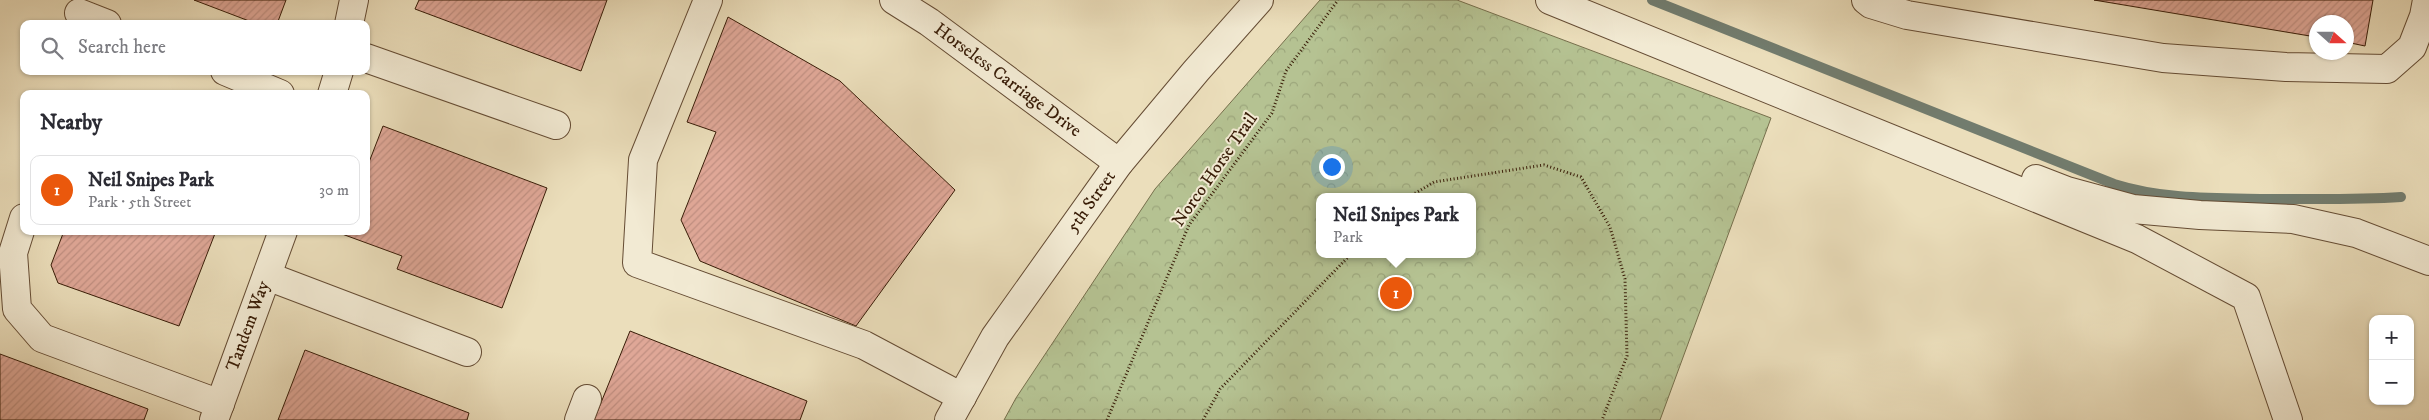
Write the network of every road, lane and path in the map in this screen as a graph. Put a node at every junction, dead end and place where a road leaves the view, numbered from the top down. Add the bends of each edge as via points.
1 (354, 0) edge
2 (708, 0) edge
3 (894, 0) edge
4 (1259, 0) edge
5 (1338, 0) edge
6 (1550, 0) edge
7 (1866, 0) edge
8 (2427, 0) edge
9 (79, 12) dead end
10 (98, 20) edge
11 (350, 20) edge
12 (370, 59) edge
13 (235, 75) edge
14 (338, 75) edge
15 (270, 90) edge
16 (333, 90) edge
17 (1798, 101) junction
18 (556, 125) dead end
19 (1119, 163) junction
20 (1416, 193) edge
21 (20, 231) edge
22 (282, 235) edge
23 (1347, 258) edge
24 (2429, 261) edge
25 (267, 276) junction
26 (467, 352) dead end
27 (955, 408) edge
28 (217, 412) edge
29 (1107, 420) edge
30 (1203, 420) edge
31 (1602, 420) edge
32 (2288, 420) edge

1 - 11 street
2 - 27 street via 643,160 637,263 864,345
3 - 19 street, Horseless Carriage Drive via 929,22
4 - 19 street, 5th Street
5 - 29 path, Norco Horse Trail via 1286,71 1272,113 1189,224
6 - 17 street
7 - 8 street via 1907,15 2163,58 2286,67 2387,69 2412,47
9 - 10 street
12 - 18 street
13 - 15 street
14 - 16 street
17 - 24 street via 1872,116 2067,190 2133,209 2293,218 2356,234
17 - 32 street via 2137,240 2246,297
19 - 27 street, 5th Street via 995,337
20 - 31 path via 1434,182 1544,165 1581,177 1610,227 1625,279 1627,356
21 - 28 street via 13,253 17,309 42,338
22 - 25 street, Tandem Way
23 - 30 path via 1220,389
25 - 26 street
25 - 28 street, Tandem Way

